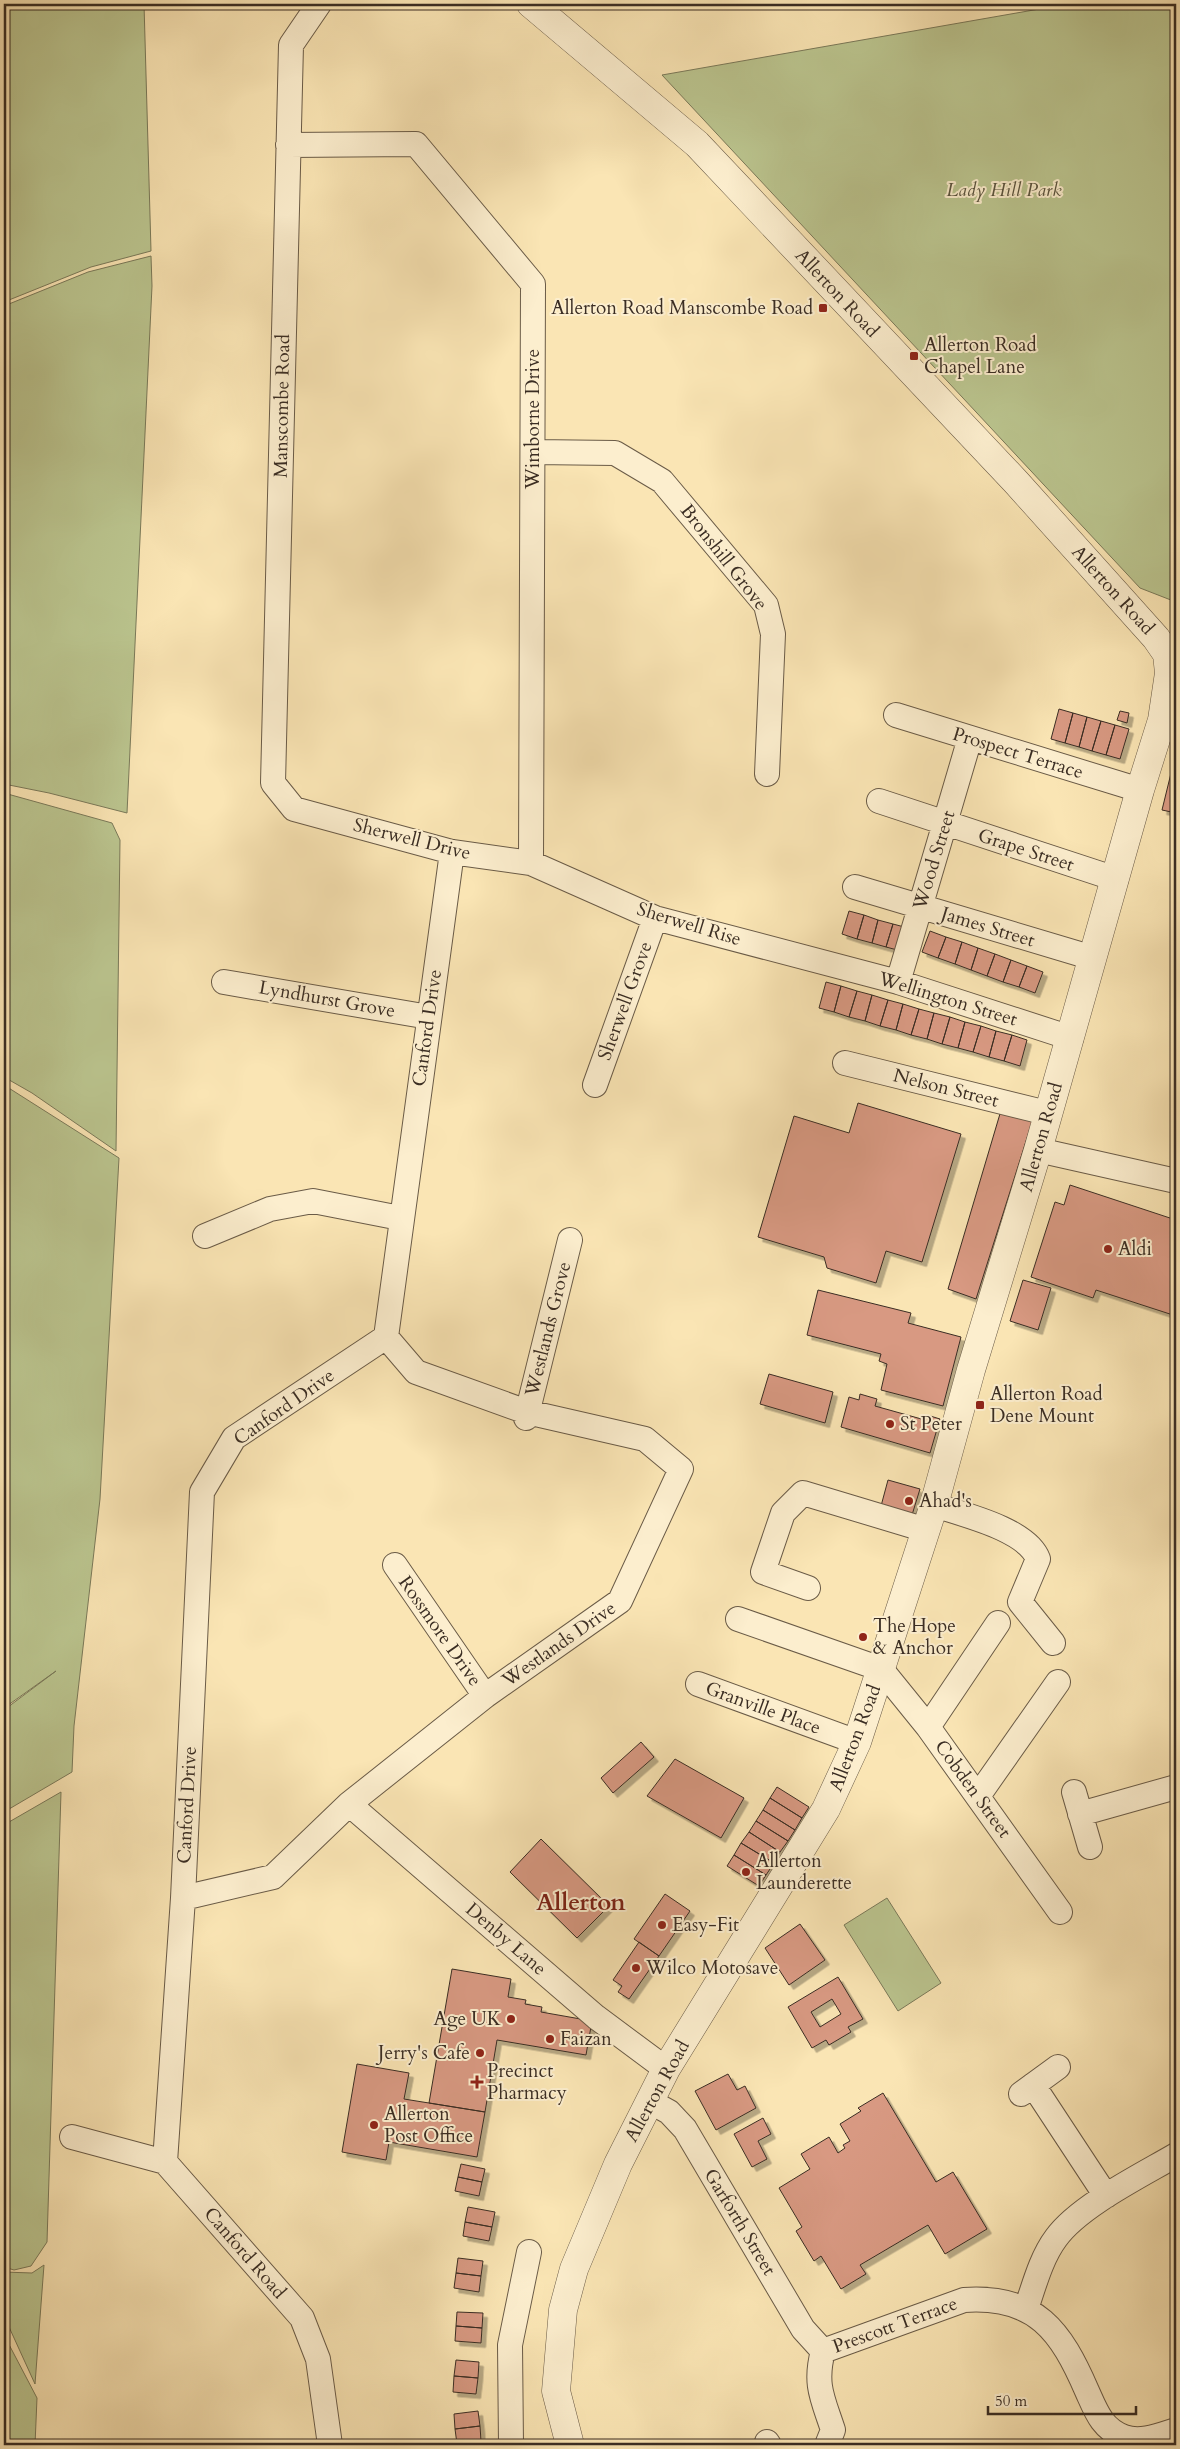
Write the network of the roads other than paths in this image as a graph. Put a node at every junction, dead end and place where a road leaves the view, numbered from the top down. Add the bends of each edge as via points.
1 (319, 4) edge
2 (530, 4) edge
3 (288, 146) junction
4 (534, 452) junction
5 (1172, 652) edge
6 (1172, 689) edge
7 (896, 715) dead end
8 (970, 738) junction
9 (767, 774) dead end
10 (1140, 790) junction
11 (879, 801) dead end
12 (294, 809) joint
13 (945, 823) junction
14 (452, 852) junction
15 (531, 863) junction
16 (1116, 880) junction
17 (855, 886) dead end
18 (920, 906) junction
19 (655, 918) junction
20 (1093, 958) junction
21 (824, 962) joint
22 (224, 982) dead end
23 (898, 982) junction
24 (429, 1017) junction
25 (1071, 1038) junction
26 (845, 1063) dead end
27 (595, 1085) dead end
28 (1048, 1113) junction
29 (1038, 1150) junction
30 (1176, 1181) edge
31 (400, 1218) junction
32 (205, 1236) dead end
33 (570, 1240) dead end
34 (386, 1337) junction
35 (527, 1415) junction
36 (930, 1517) junction
37 (395, 1565) dead end
38 (808, 1588) dead end
39 (738, 1619) dead end
40 (998, 1624) dead end
41 (1053, 1643) dead end
42 (881, 1669) junction
43 (1058, 1682) dead end
44 (698, 1684) dead end
45 (485, 1696) junction
46 (928, 1727) junction
47 (857, 1742) junction
48 (1176, 1787) edge
49 (978, 1796) junction
50 (349, 1804) junction
51 (1090, 1847) dead end
52 (183, 1898) junction
53 (1060, 1912) dead end
54 (1058, 2067) dead end
55 (666, 2069) junction
56 (649, 2102) junction
57 (72, 2137) dead end
58 (1176, 2155) edge
59 (165, 2162) junction
60 (1106, 2196) junction
61 (529, 2252) dead end
62 (1026, 2309) junction
63 (823, 2351) junction
64 (1176, 2430) edge
65 (1107, 2437) edge
66 (330, 2445) edge
67 (511, 2445) edge
68 (570, 2445) edge
69 (827, 2445) edge

1 - 3 street, Manscombe Road via 291,45
2 - 5 street, Allerton Road via 697,144
3 - 4 street, Wimborne Drive via 416,144 532,284
3 - 12 street, Manscombe Road via 273,783
4 - 9 street, Bronshill Grove via 615,453 662,481 766,606 773,634
4 - 15 street, Wimborne Drive
5 - 6 street, Allerton Road via 1169,673
6 - 10 street, Allerton Road
7 - 8 street, Prospect Terrace
8 - 10 street, Prospect Terrace
8 - 13 street, Wood Street
10 - 16 street, Allerton Road
11 - 13 street, Grape Street
12 - 14 street, Sherwell Drive
13 - 16 street, Grape Street
13 - 18 street, Wood Street
14 - 15 street, Sherwell Drive
14 - 24 street, Canford Drive
15 - 19 street, Sherwell Rise
16 - 20 street, Allerton Road
17 - 18 street, James Street
18 - 20 street, James Street
18 - 23 street, Wood Street
19 - 21 street, Sherwell Rise
19 - 27 street, Sherwell Grove
20 - 25 street, Allerton Road
21 - 23 street, Wellington Street
22 - 24 street, Lyndhurst Grove
23 - 25 street, Wellington Street
24 - 31 street, Canford Drive
25 - 28 street, Allerton Road
26 - 28 street, Nelson Street
28 - 29 street, Allerton Road
29 - 30 street
29 - 36 street, Allerton Road
31 - 32 street via 313,1201 270,1208
31 - 34 street, Canford Drive
33 - 35 street, Westlands Grove
34 - 35 street, Westlands Drive via 416,1372
34 - 52 street, Canford Drive via 234,1438 202,1492
35 - 45 street, Westlands Drive via 645,1439 681,1469 620,1601
36 - 38 street via 802,1493 783,1513 763,1572
36 - 41 street via 999,1526 1035,1552 1038,1559 1020,1602
36 - 42 street, Allerton Road
37 - 45 street, Rossmore Drive
39 - 42 street
40 - 46 street
42 - 46 street, Cobden Street
42 - 47 street, Allerton Road
43 - 49 street
44 - 47 street, Granville Place
45 - 50 street, Westlands Drive
46 - 49 street, Cobden Street
47 - 55 street, Allerton Road via 826,1809
48 - 51 street via 1077,1803
49 - 53 street, Cobden Street
50 - 52 street, Westlands Drive via 273,1877
50 - 55 street, Denby Lane via 596,2017
52 - 59 street, Canford Drive
54 - 60 street via 1027,2089
55 - 56 street, Allerton Road
56 - 63 street, Garforth Street via 669,2112 685,2129 803,2329
56 - 68 street, Allerton Road via 618,2164 578,2260 563,2310 556,2391
57 - 59 street
58 - 60 street
59 - 66 street, Canford Road via 302,2318 318,2359
60 - 62 street via 1055,2238
61 - 67 street via 510,2345
62 - 63 street, Prescott Terrace via 1001,2302 964,2300
62 - 65 street via 1044,2322 1074,2360
63 - 69 street via 819,2387 833,2430
64 - 65 street via 1141,2439

